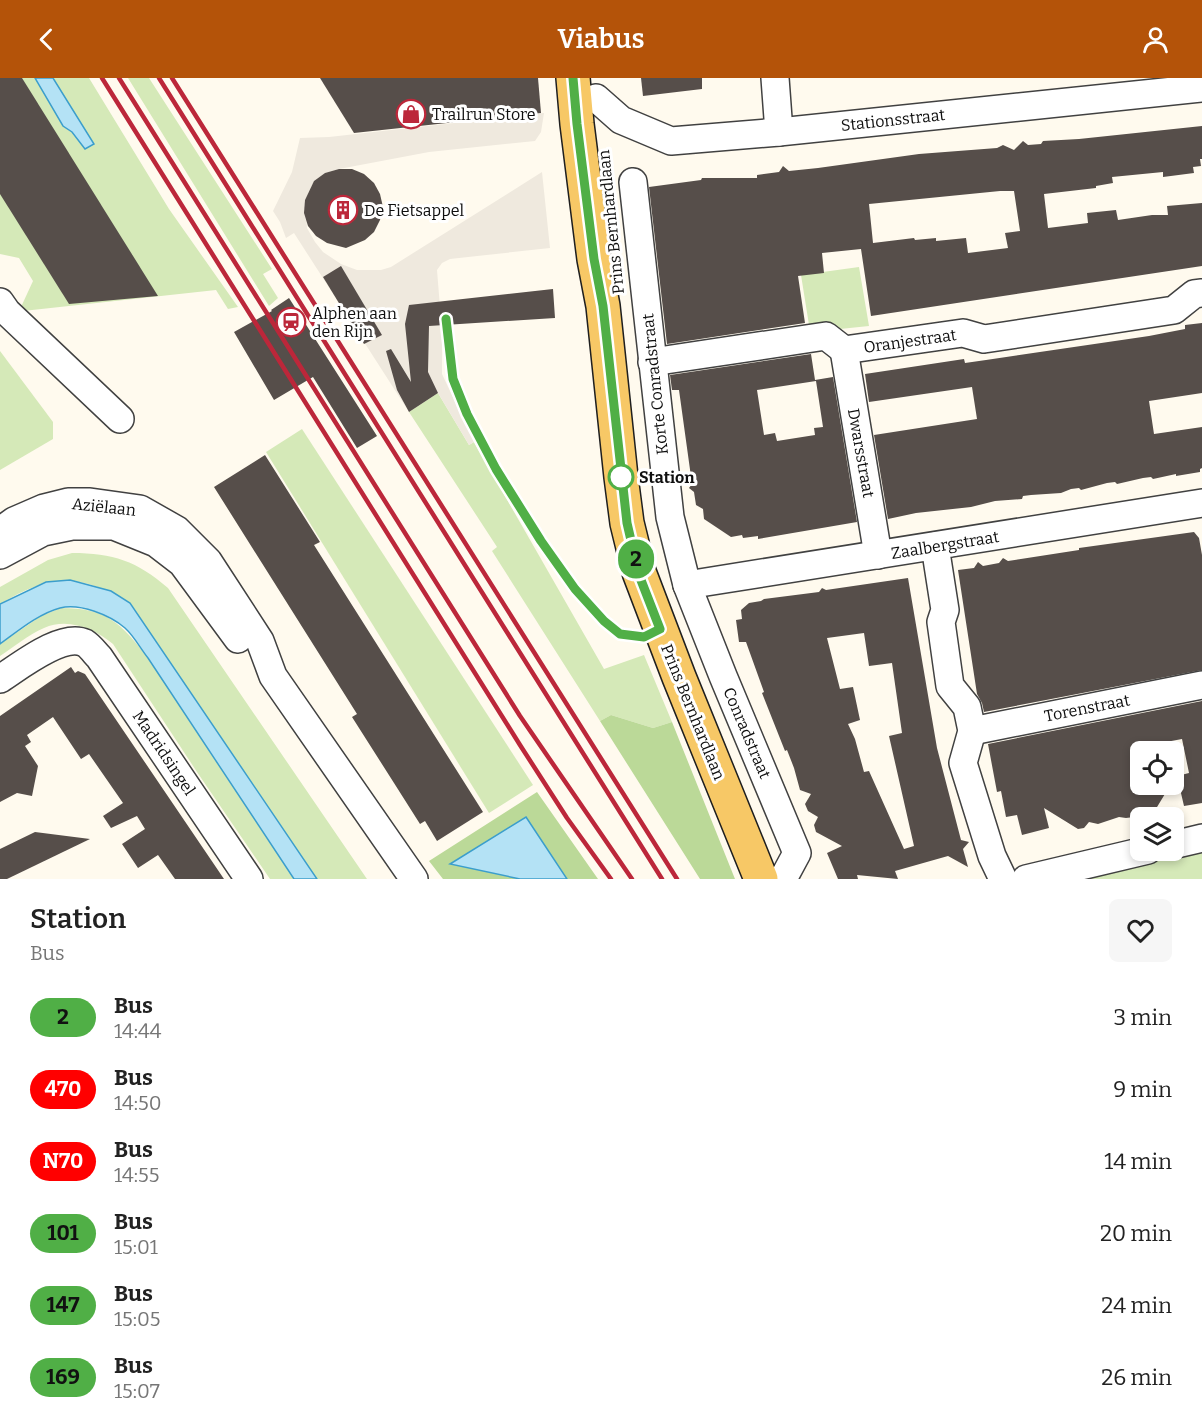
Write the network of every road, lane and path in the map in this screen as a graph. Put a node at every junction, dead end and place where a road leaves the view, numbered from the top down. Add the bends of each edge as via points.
1 (775, 78) edge
2 (588, 85) edge
3 (1202, 88) edge
4 (779, 132) junction
5 (633, 182) dead end
6 (1202, 293) edge
7 (3, 307) edge
8 (844, 350) junction
9 (652, 362) junction
10 (120, 419) dead end
11 (1202, 503) edge
12 (0, 531) edge
13 (935, 546) junction
14 (0, 555) edge
15 (878, 555) junction
16 (687, 585) junction
17 (273, 676) junction
18 (0, 679) edge
19 (1202, 685) edge
20 (972, 731) junction
21 (1202, 838) edge
22 (1184, 842) edge
23 (1130, 854) edge
24 (249, 879) edge
25 (414, 879) edge
26 (761, 879) edge
27 (782, 879) edge
28 (1003, 879) edge
29 (1026, 879) edge

1 - 4 street
2 - 4 street, Stationsstraat via 621,120 671,141
2 - 26 main road, Prins Bernhardlaan via 592,248 603,306 627,523 639,572
2 - 27 main road, Prins Bernhardlaan via 650,549
3 - 4 street, Stationsstraat
5 - 9 street, Korte Conradstraat
6 - 8 street, Oranjestraat via 1194,294 1174,310 984,339 963,333
7 - 10 street
8 - 9 street, Oranjestraat via 826,336
8 - 15 street, Dwarsstraat
9 - 16 street, Korte Conradstraat via 670,516
11 - 13 street, Zaalbergstraat
12 - 17 street, Aziëlaan via 44,508 68,502 140,509 177,530 208,561 260,641
13 - 15 street, Zaalbergstraat
13 - 20 street via 945,610 941,622 950,686 967,706
14 - 17 street, Aziëlaan via 43,532 72,526 114,526 156,543 182,563 249,654
15 - 16 street, Zaalbergstraat
16 - 27 street, Conradstraat via 797,853
17 - 25 street, Aziëlaan
18 - 24 street, Madridsingel via 56,644 85,643 99,657
19 - 20 street, Torenstraat
20 - 28 street via 963,763
21 - 22 street
23 - 29 street

